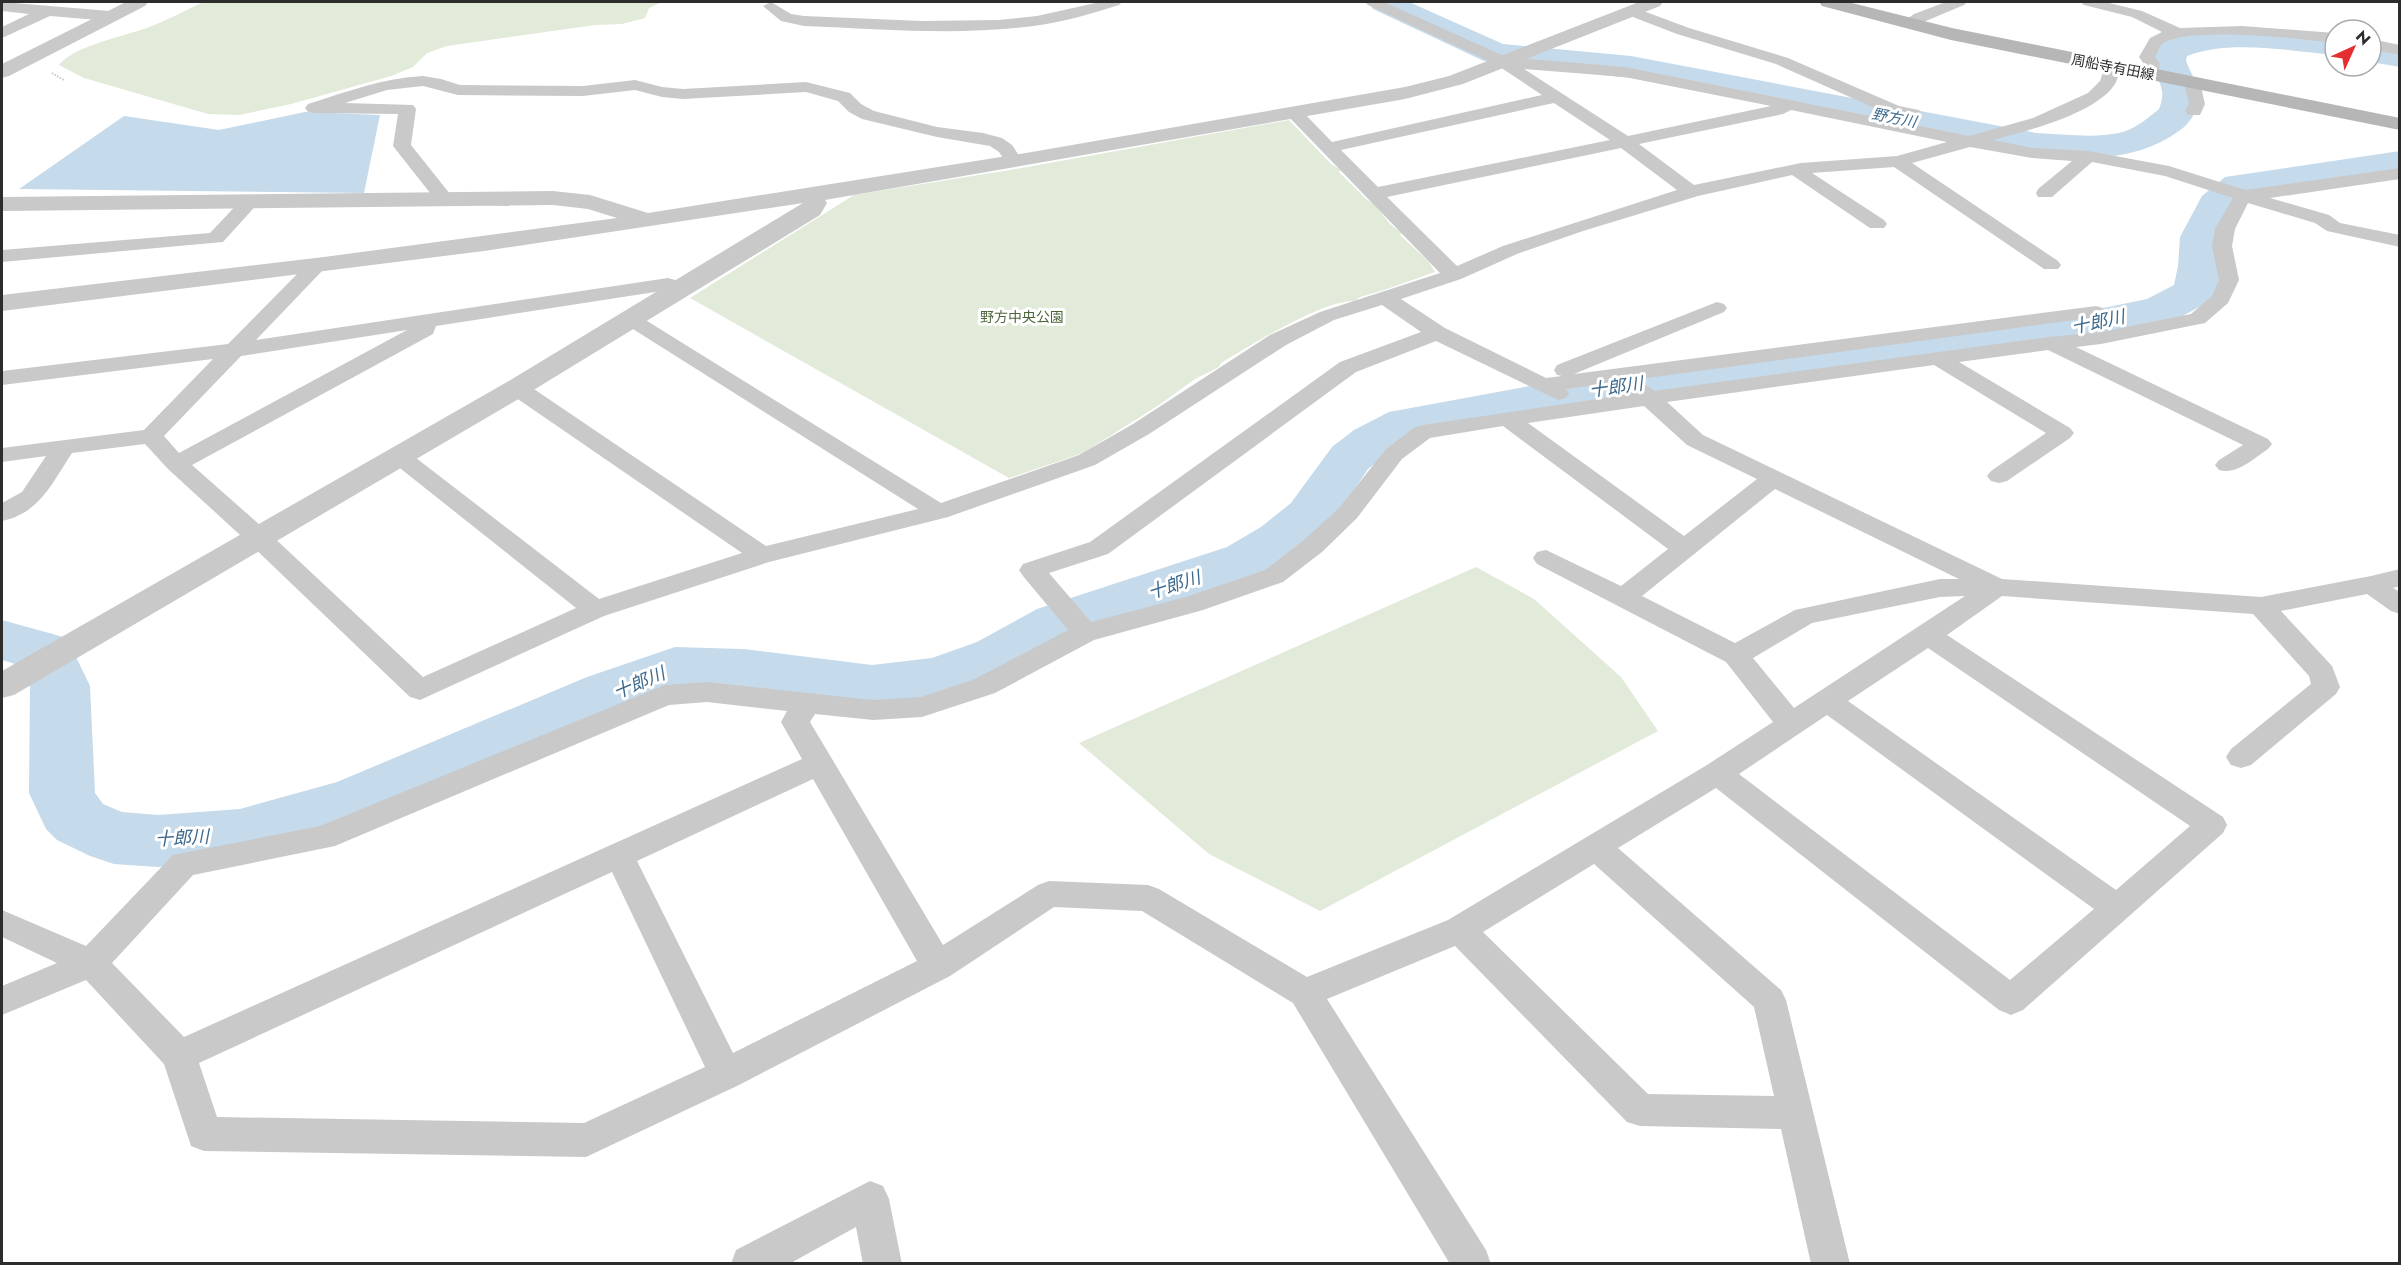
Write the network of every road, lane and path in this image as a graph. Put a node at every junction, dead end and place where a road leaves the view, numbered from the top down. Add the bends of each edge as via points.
1 (67, 2) edge
2 (139, 2) edge
3 (1114, 2) edge
4 (1372, 2) edge
5 (1828, 2) edge
6 (1959, 2) edge
7 (2089, 2) edge
8 (1635, 5) edge
9 (771, 6) dead end
10 (2, 7) edge
11 (48, 11) junction
12 (110, 16) junction
13 (1909, 23) junction
14 (2175, 32) junction
15 (2, 33) edge
16 (2323, 37) edge
17 (2383, 46) edge
18 (2400, 50) edge
19 (1503, 62) junction
20 (2112, 66) junction
21 (2, 72) edge
22 (2150, 74) junction
23 (2192, 82) junction
24 (1556, 97) junction
25 (1796, 106) junction
26 (2194, 111) dead end
27 (1294, 113) junction
28 (1939, 118) dead end
29 (2400, 124) edge
30 (2009, 130) junction
31 (1972, 135) junction
32 (1625, 142) junction
33 (1327, 148) junction
34 (2088, 156) junction
35 (1013, 160) junction
36 (1898, 160) junction
37 (1796, 170) junction
38 (2400, 173) edge
39 (1691, 192) junction
40 (2045, 193) dead end
41 (812, 195) junction
42 (1373, 195) junction
43 (2244, 196) junction
44 (445, 199) junction
45 (251, 201) junction
46 (2, 204) edge
47 (646, 220) junction
48 (1877, 224) dead end
49 (2400, 241) edge
50 (2, 256) edge
51 (2051, 265) dead end
52 (315, 267) junction
53 (1454, 275) junction
54 (683, 288) junction
55 (1384, 297) junction
56 (2, 303) edge
57 (1717, 308) dead end
58 (2096, 312) dead end
59 (429, 320) junction
60 (632, 320) junction
61 (1437, 333) junction
62 (2049, 343) junction
63 (236, 350) junction
64 (1937, 358) junction
65 (1623, 373) junction
66 (2, 378) edge
67 (1540, 383) junction
68 (517, 388) junction
69 (1648, 398) junction
70 (1585, 407) junction
71 (1508, 419) junction
72 (151, 436) junction
73 (64, 447) junction
74 (2, 455) edge
75 (399, 456) junction
76 (176, 465) junction
77 (2227, 465) dead end
78 (1999, 476) dead end
79 (1775, 477) junction
80 (939, 512) junction
81 (2, 513) edge
82 (260, 539) junction
83 (1684, 549) junction
84 (762, 555) junction
85 (1546, 558) dead end
86 (2400, 577) edge
87 (2371, 585) junction
88 (1997, 587) junction
89 (1624, 597) junction
90 (2400, 605) edge
91 (2261, 606) junction
92 (595, 609) junction
93 (1085, 633) junction
94 (1928, 635) junction
95 (1736, 655) junction
96 (11, 682) edge
97 (1827, 701) junction
98 (807, 704) junction
99 (1793, 724) junction
100 (2241, 758) dead end
101 (819, 764) junction
102 (1717, 773) junction
103 (1597, 848) junction
104 (619, 855) junction
105 (2117, 908) junction
106 (2, 923) edge
107 (1460, 930) junction
108 (91, 963) junction
109 (938, 966) junction
110 (1305, 993) junction
111 (2, 1001) edge
112 (179, 1056) junction
113 (726, 1074) junction
114 (1796, 1113) junction
115 (750, 1263) edge
116 (883, 1263) edge
117 (1472, 1263) edge
118 (1831, 1263) edge

1 - 11 street
2 - 12 street
3 - 9 street via 1069,16 968,28 804,21 786,18
4 - 19 street
5 - 13 main road, 周船寺有田線
6 - 13 street
7 - 14 street via 2137,14
8 - 19 street
8 - 28 street via 1683,31 1782,61 1894,110
10 - 11 street
11 - 12 street
11 - 15 street
12 - 21 street
13 - 20 main road, 周船寺有田線
14 - 16 street via 2263,31
14 - 22 street via 2157,40 2147,57 2152,64
17 - 18 street
19 - 24 street
19 - 25 street via 1625,72
19 - 27 street via 1428,88
20 - 22 main road, 周船寺有田線
20 - 30 street via 2108,82 2094,98 2039,122
22 - 23 main road, 周船寺有田線
23 - 26 street via 2197,104
23 - 29 main road, 周船寺有田線
24 - 32 street
24 - 33 street
25 - 31 street
25 - 32 street
27 - 33 street
27 - 35 street
30 - 31 street
30 - 34 street via 2045,138
31 - 34 street via 2032,153
31 - 36 street
32 - 39 street
32 - 42 street
33 - 42 street
34 - 40 street
34 - 43 street via 2169,171
35 - 41 street
35 - 44 street via 996,142 868,115 844,97 806,87 683,94 635,85 583,91 458,90 414,81 390,84 314,108 407,109 402,146
36 - 37 street
36 - 51 street
37 - 39 street
37 - 48 street
38 - 43 street
39 - 53 street via 1521,246
41 - 47 street
41 - 54 street via 812,210
42 - 53 street
43 - 49 street via 2322,219 2334,227
43 - 62 street via 2225,229 2223,246 2229,280 2221,299 2198,319 2100,338
44 - 45 street
44 - 47 street via 553,198 590,202
45 - 46 street
45 - 50 street via 216,238
47 - 52 street
52 - 56 street
52 - 63 street
53 - 55 street
54 - 59 street via 668,284
54 - 60 street
55 - 61 street
55 - 80 street via 1327,316 1278,340 1087,460
57 - 67 street
58 - 65 street
59 - 63 street
59 - 76 street via 425,329
60 - 68 street
60 - 80 street
61 - 67 street
61 - 93 street via 1348,367 1099,548 1032,570
62 - 64 street
62 - 77 street via 2260,444
63 - 66 street
63 - 72 street
64 - 69 street
64 - 78 street via 2062,433
65 - 67 street
65 - 69 street
67 - 70 street
68 - 75 street
68 - 84 street
69 - 70 street
69 - 79 street via 1695,440
70 - 71 street
71 - 83 street
71 - 93 street via 1424,432 1394,454 1348,513 1274,576 1194,604
72 - 73 street
72 - 76 street
73 - 74 street
73 - 81 street via 31,497
75 - 82 street
75 - 92 street
76 - 82 street
79 - 83 street
79 - 88 street
80 - 84 street
82 - 92 street via 420,690
82 - 96 street
83 - 89 street
84 - 92 street
85 - 89 street
86 - 87 street
87 - 90 street
87 - 91 street
88 - 91 street
88 - 94 street
88 - 95 street via 1940,588 1804,616
89 - 95 street
91 - 100 street via 2322,673 2326,687
93 - 98 street via 985,686 922,707 873,710
94 - 97 street
94 - 105 street via 2212,825
95 - 99 street via 1777,710
97 - 99 street
97 - 105 street
98 - 101 street via 795,722
98 - 108 street via 707,692 665,695 324,837 184,864
99 - 102 street
101 - 104 street
101 - 109 street
102 - 103 street
102 - 105 street via 2011,1000
103 - 107 street
103 - 114 street via 1769,1000
104 - 112 street
104 - 113 street
106 - 108 street
107 - 110 street
107 - 114 street via 1640,1110
108 - 111 street
108 - 112 street
109 - 110 street via 1049,894 1148,898
109 - 113 street
110 - 117 street
112 - 113 street via 204,1134 586,1140
114 - 118 street
115 - 116 street via 870,1199

